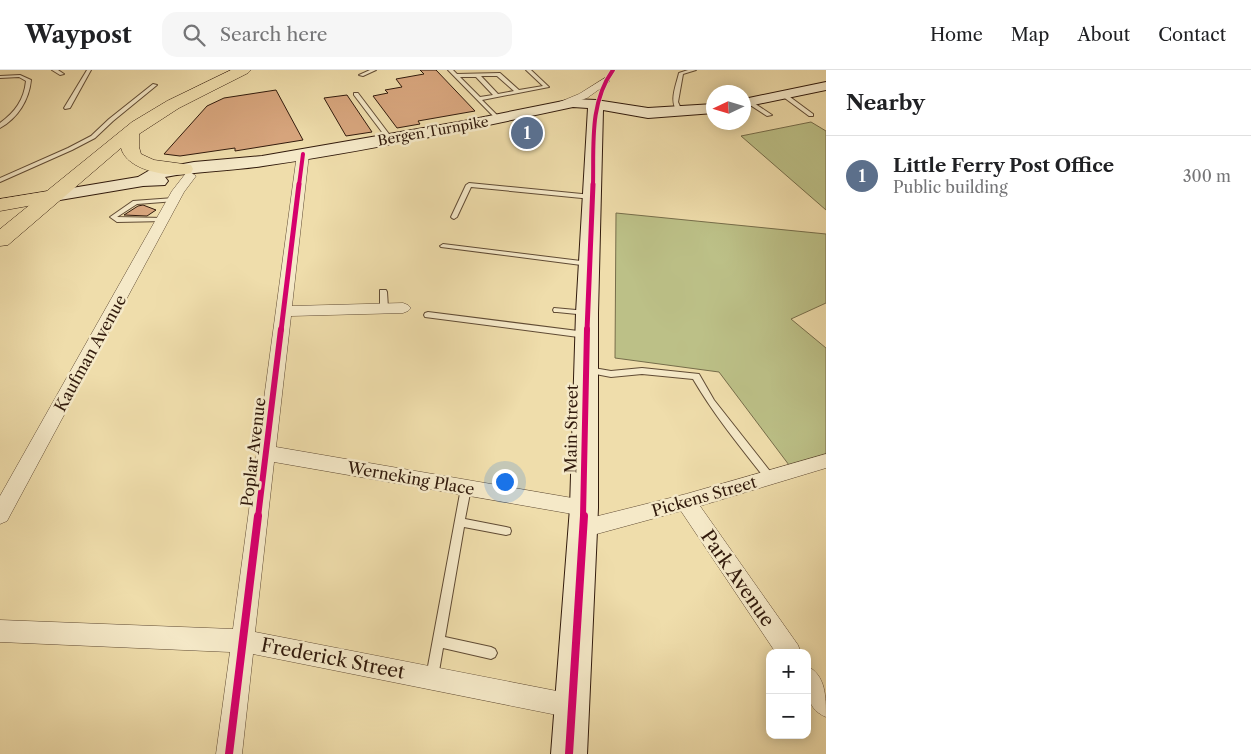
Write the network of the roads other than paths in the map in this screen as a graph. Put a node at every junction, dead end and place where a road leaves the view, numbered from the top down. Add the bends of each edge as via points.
1 (54, 70) edge
2 (89, 70) edge
3 (243, 70) edge
4 (374, 70) edge
5 (450, 70) edge
6 (528, 70) edge
7 (613, 70) edge
8 (694, 70) edge
9 (62, 74) dead end
10 (362, 75) dead end
11 (477, 75) junction
12 (456, 76) junction
13 (0, 77) edge
14 (605, 81) junction
15 (156, 85) dead end
16 (826, 86) edge
17 (518, 92) junction
18 (356, 94) dead end
19 (784, 95) junction
20 (497, 96) junction
21 (479, 99) junction
22 (751, 101) edge
23 (596, 104) junction
24 (751, 105) edge
25 (555, 106) junction
26 (67, 108) dead end
27 (706, 109) edge
28 (679, 111) junction
29 (769, 115) dead end
30 (811, 115) dead end
31 (498, 119) junction
32 (0, 126) edge
33 (130, 132) junction
34 (390, 139) junction
35 (303, 154) junction
36 (187, 172) junction
37 (0, 180) edge
38 (150, 181) junction
39 (176, 195) junction
40 (54, 196) junction
41 (592, 197) junction
42 (0, 205) edge
43 (454, 217) dead end
44 (163, 220) junction
45 (0, 240) edge
46 (443, 246) dead end
47 (0, 260) edge
48 (589, 264) junction
49 (403, 308) dead end
50 (284, 310) junction
51 (558, 310) dead end
52 (428, 315) dead end
53 (586, 324) junction
54 (586, 369) junction
55 (267, 453) junction
56 (826, 461) edge
57 (770, 478) junction
58 (466, 488) junction
59 (686, 502) junction
60 (0, 515) edge
61 (583, 519) junction
62 (460, 522) junction
63 (506, 530) dead end
64 (0, 631) edge
65 (243, 641) junction
66 (438, 641) junction
67 (787, 649) edge
68 (491, 653) dead end
69 (432, 678) junction
70 (811, 684) edge
71 (826, 705) edge
72 (572, 706) junction
73 (229, 754) edge
74 (570, 754) edge

1 - 9 lane
2 - 26 lane
3 - 33 main road via 165,109
4 - 10 lane
5 - 12 lane
6 - 17 lane via 547,87
7 - 14 street
8 - 28 lane via 681,73 675,102
11 - 12 lane
11 - 17 lane via 498,74
11 - 20 lane
12 - 21 lane
13 - 32 lane via 20,76 29,80 28,94
14 - 23 street
14 - 25 street via 583,96
15 - 37 lane via 93,137
16 - 19 street
17 - 20 lane
18 - 34 lane
19 - 22 street
19 - 30 lane
20 - 21 lane
21 - 31 lane
23 - 25 street, Bergen Turnpike
23 - 28 street, Bergen Turnpike via 638,113
23 - 41 street, Main Street
24 - 29 lane
25 - 31 street, Bergen Turnpike
27 - 28 street, Bergen Turnpike
31 - 34 street, Bergen Turnpike
33 - 36 main road via 130,151 137,159
33 - 40 main road
34 - 35 street, Bergen Turnpike
35 - 36 street, Bergen Turnpike via 238,168
35 - 50 street, Poplar Avenue
36 - 38 street, Bergen Turnpike
36 - 39 street, Kaufman Avenue
38 - 39 street via 172,184
38 - 40 street, Bergen Turnpike
39 - 44 street, Kaufman Avenue
39 - 44 lane via 135,202 113,217 116,220
40 - 42 main road, Bergen Turnpike
40 - 45 main road
40 - 47 main road via 43,218
41 - 43 lane via 470,185
41 - 48 street, Main Street
44 - 60 street, Kaufman Avenue
46 - 48 lane
48 - 53 street, Main Street
49 - 50 street via 384,300
50 - 55 street, Poplar Avenue
51 - 53 lane
52 - 53 lane
53 - 54 street, Main Street
54 - 57 lane via 611,374 642,371 696,376 721,417
54 - 61 street, Main Street
55 - 58 street, Werneking Place
55 - 65 street, Poplar Avenue
56 - 57 street, Pickens Street
57 - 59 street, Pickens Street
58 - 61 street, Werneking Place
58 - 62 lane
59 - 61 street, Pickens Street
59 - 67 street, Park Avenue
61 - 72 street, Main Street
62 - 63 lane
62 - 66 lane
64 - 65 street, Frederick Street
65 - 69 street, Frederick Street
65 - 73 street, Poplar Avenue
66 - 68 lane
66 - 69 lane
69 - 72 street, Frederick Street
70 - 71 street
72 - 74 street, Main Street

